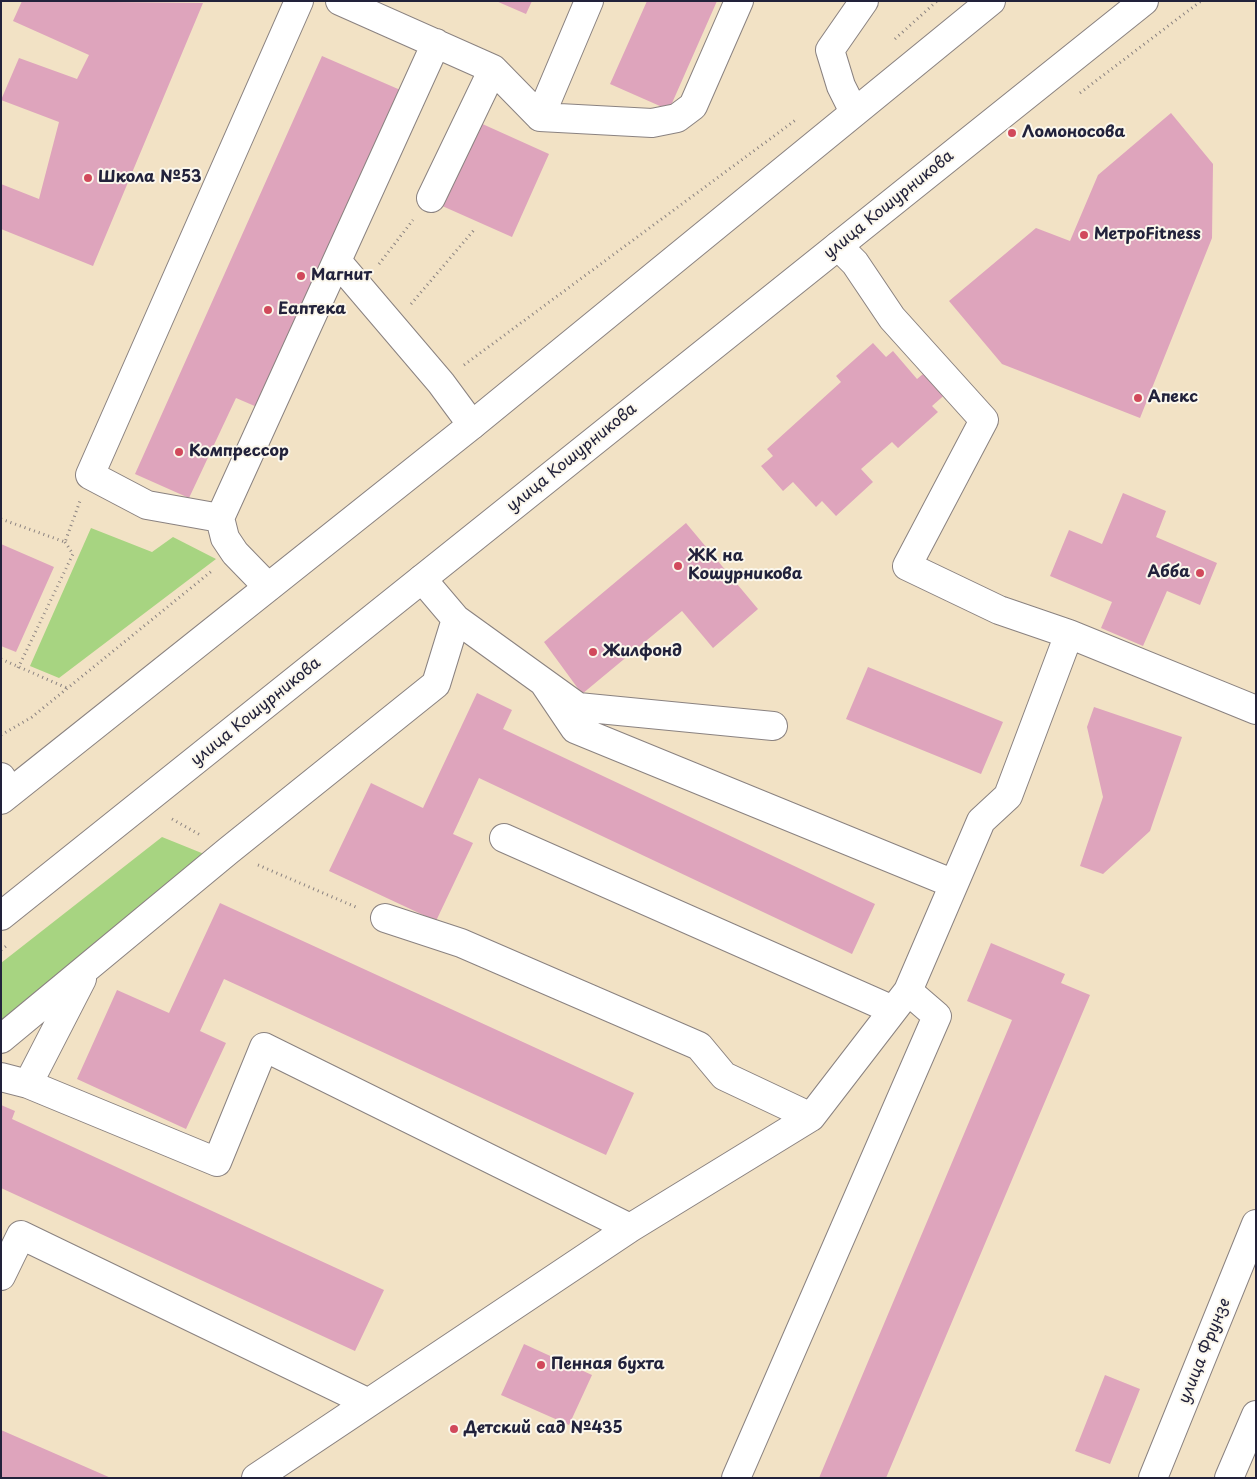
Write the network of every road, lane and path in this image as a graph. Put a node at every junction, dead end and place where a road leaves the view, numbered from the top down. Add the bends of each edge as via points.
1 (299, 1) edge
2 (340, 1) edge
3 (589, 1) edge
4 (739, 1) edge
5 (864, 1) edge
6 (937, 1) edge
7 (991, 1) edge
8 (1144, 1) edge
9 (893, 40) dead end
10 (436, 43) junction
11 (493, 69) junction
12 (854, 112) junction
13 (540, 116) junction
14 (801, 116) dead end
15 (431, 198) joint
16 (474, 230) dead end
17 (838, 246) junction
18 (337, 261) junction
19 (361, 287) junction
20 (392, 326) junction
21 (441, 383) junction
22 (472, 424) junction
23 (90, 475) junction
24 (220, 518) junction
25 (1, 519) edge
26 (65, 542) junction
27 (234, 553) junction
28 (422, 578) junction
29 (268, 587) junction
30 (456, 619) junction
31 (1069, 634) junction
32 (1, 659) edge
33 (18, 668) junction
34 (544, 683) junction
35 (68, 688) junction
36 (1256, 710) edge
37 (772, 726) dead end
38 (1, 735) edge
39 (4, 790) edge
40 (504, 838) dead end
41 (228, 851) junction
42 (954, 884) junction
43 (345, 903) dead end
44 (1, 916) edge
45 (385, 918) dead end
46 (88, 968) junction
47 (900, 1000) junction
48 (1, 1039) edge
49 (1, 1077) edge
50 (28, 1084) junction
51 (811, 1117) junction
52 (1256, 1224) edge
53 (630, 1228) junction
54 (1, 1276) edge
55 (367, 1402) junction
56 (1256, 1415) edge
57 (256, 1478) edge
58 (736, 1478) edge
59 (1153, 1478) edge
60 (1229, 1478) edge

1 - 23 main road
2 - 10 main road
3 - 13 main road
4 - 13 main road via 693,106 677,118 652,123
5 - 12 main road via 830,50 841,86
6 - 9 path
7 - 12 main road
8 - 17 main road, улица Кошурникова
10 - 11 main road
10 - 18 main road
11 - 13 main road
11 - 15 main road
12 - 22 main road
14 - 21 path
15 - 19 path
16 - 20 path
17 - 28 main road, улица Кошурникова
17 - 31 main road via 855,263 892,318 984,420 906,566 999,610
18 - 19 main road
18 - 24 main road
19 - 20 main road
20 - 21 main road
21 - 22 main road
22 - 29 main road
23 - 24 main road via 148,506
23 - 26 path
24 - 27 main road via 225,538
25 - 26 path
26 - 33 path via 73,554
27 - 29 main road
27 - 35 path
28 - 30 main road
28 - 44 main road, улица Кошурникова
29 - 39 main road
30 - 34 main road
30 - 41 main road via 436,684
31 - 36 main road
31 - 42 main road via 1008,796 981,821
32 - 33 path
33 - 35 path
34 - 37 main road via 578,707
34 - 42 main road via 575,728
35 - 38 path via 32,717
40 - 47 main road
41 - 43 path
41 - 46 main road
42 - 47 main road
45 - 51 main road via 461,944 699,1046 724,1076
46 - 48 main road
46 - 50 main road
47 - 51 main road
47 - 58 main road via 937,1016
49 - 50 main road
50 - 53 main road via 217,1162 264,1047
51 - 53 main road
52 - 59 main road, улица Фрунзе
53 - 55 main road
54 - 55 main road via 20,1235
55 - 57 main road
56 - 60 main road

